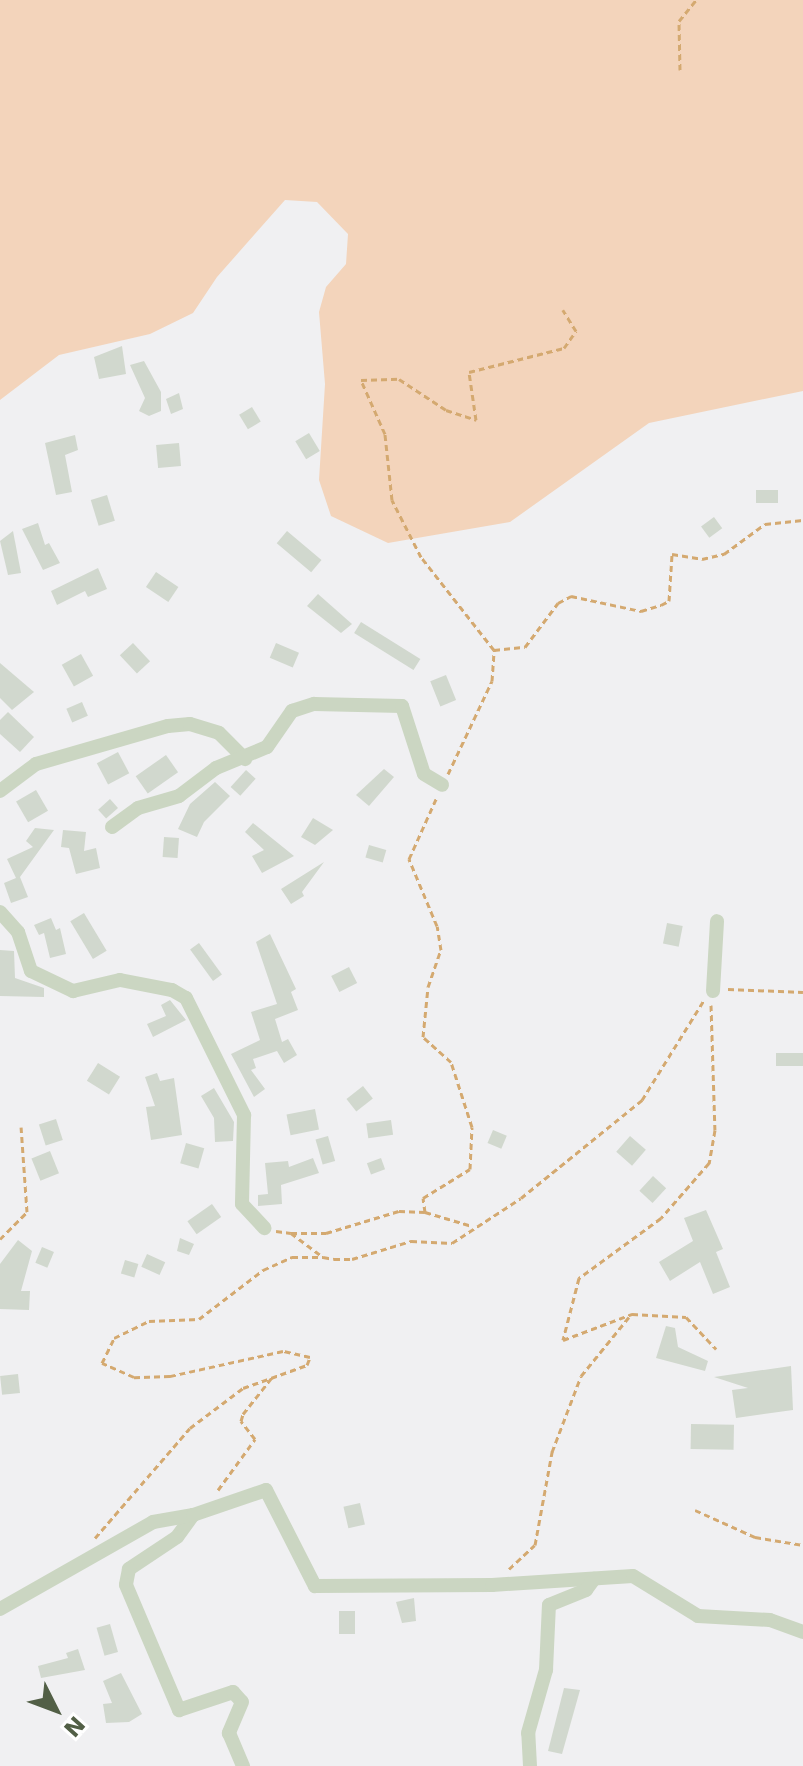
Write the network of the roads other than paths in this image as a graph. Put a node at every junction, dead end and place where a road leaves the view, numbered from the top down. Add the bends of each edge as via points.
1 (245, 759) junction
2 (442, 785) road end
3 (0, 791) edge
4 (112, 827) dead end
5 (0, 912) edge
6 (717, 921) dead end
7 (713, 991) road end
8 (264, 1228) road end
9 (197, 1514) junction
10 (594, 1579) junction
11 (0, 1609) edge
12 (803, 1632) edge
13 (243, 1766) edge
14 (530, 1766) edge

1 - 2 street via 267,747 292,711 355,701 402,706 424,774
1 - 3 street via 219,733 190,724 168,726 36,764
1 - 4 street via 216,768 179,796 138,808
5 - 8 street via 18,932 31,971 73,991 120,980 172,990 186,998 244,1115 242,1204
6 - 7 street
9 - 10 street via 266,1490 315,1586
9 - 11 street via 153,1522
9 - 13 street via 177,1537 129,1569 126,1585 179,1710 233,1692 242,1702 229,1733
10 - 12 street via 633,1576 698,1616 770,1620
10 - 14 street via 586,1590 549,1605 546,1670 528,1733

